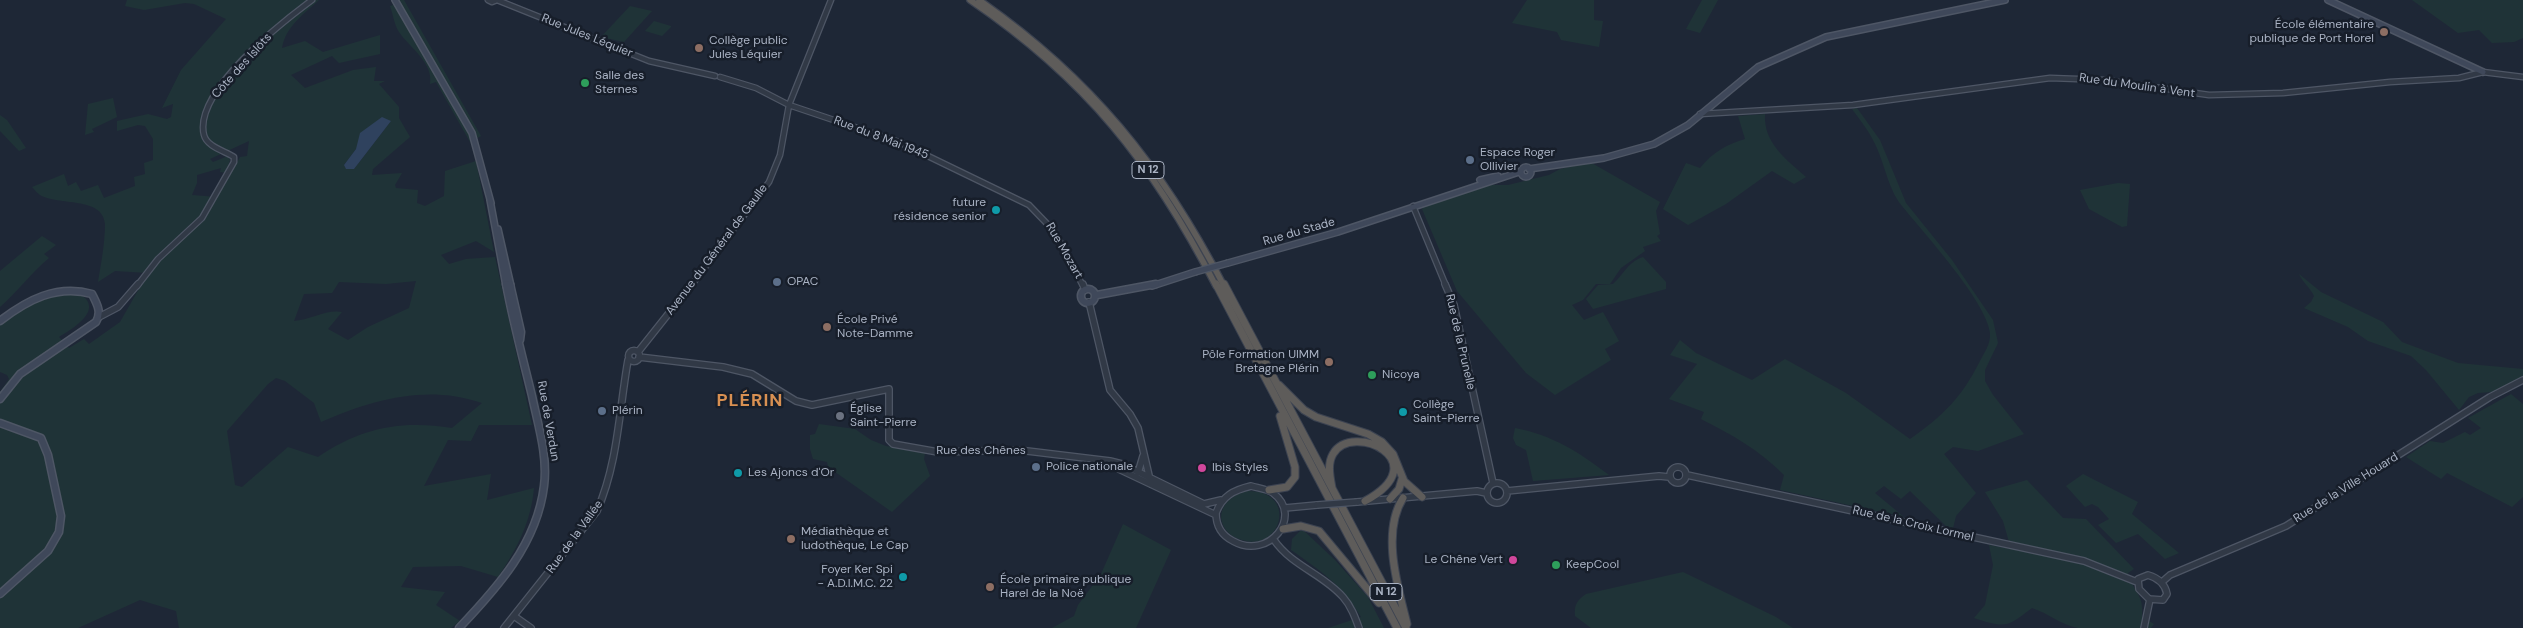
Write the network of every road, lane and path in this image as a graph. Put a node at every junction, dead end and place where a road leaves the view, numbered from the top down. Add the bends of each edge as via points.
1 (312, 0) edge
2 (395, 0) edge
3 (488, 0) edge
4 (497, 0) edge
5 (831, 0) edge
6 (970, 0) edge
7 (979, 0) edge
8 (2005, 0) edge
9 (2328, 0) edge
10 (2483, 72) junction
11 (718, 77) joint
12 (2523, 77) edge
13 (789, 105) junction
14 (1707, 108) junction
15 (1700, 114) junction
16 (1724, 115) junction
17 (1521, 174) junction
18 (1513, 175) junction
19 (1504, 178) junction
20 (1481, 182) junction
21 (1413, 206) junction
22 (1041, 213) joint
23 (1085, 290) junction
24 (1096, 295) junction
25 (1089, 302) junction
26 (99, 317) junction
27 (0, 320) edge
28 (639, 355) junction
29 (630, 361) junction
30 (1266, 366) junction
31 (2523, 380) edge
32 (0, 399) edge
33 (1279, 407) junction
34 (0, 423) edge
35 (1143, 453) junction
36 (1096, 460) junction
37 (1138, 474) junction
38 (1687, 475) junction
39 (1670, 477) junction
40 (1402, 479) junction
41 (1151, 481) junction
42 (1493, 483) junction
43 (1269, 490) junction
44 (1507, 491) junction
45 (1486, 493) junction
46 (1332, 494) junction
47 (1422, 496) junction
48 (1402, 498) junction
49 (1390, 499) junction
50 (1221, 500) junction
51 (1365, 501) junction
52 (1285, 508) junction
53 (1216, 515) junction
54 (1283, 529) junction
55 (1274, 540) junction
56 (2137, 582) junction
57 (2162, 582) junction
58 (0, 594) edge
59 (2150, 599) junction
60 (514, 616) junction
61 (459, 628) edge
62 (504, 628) edge
63 (531, 628) edge
64 (1359, 628) edge
65 (1396, 628) edge
66 (1407, 628) edge
67 (2144, 628) edge

1 - 26 street, Côte des Islôts via 269,34 217,90 206,109 201,126 204,136 208,142 234,157 212,202 196,224 140,278 128,300
2 - 61 main road, Rue de Verdun via 472,133 490,200 542,440 545,472 534,523 517,559 492,593
3 - 4 street, Rue Jules Léquier
4 - 11 street, Rue Jules Léquier via 649,61
5 - 13 street, Avenue du Général de Gaulle
6 - 33 highway, N 12 via 1049,60 1106,116 1134,150 1188,234
7 - 30 highway, N 12 via 1063,65 1136,145 1184,215
8 - 14 main road, Rue du Stade via 1826,37 1758,67
9 - 10 main road
10 - 12 street
10 - 16 street, Rue du Moulin à Vent via 2459,78 2209,96 2105,80 2050,78 1860,104
11 - 13 street, Rue du 8 Mai 1945 via 756,88
13 - 22 street, Rue du 8 Mai 1945 via 899,142
13 - 28 street, Avenue du Général de Gaulle via 780,155 768,182
14 - 15 main road, Rue du Stade
14 - 16 street, Rue du Moulin à Vent
15 - 16 street, Rue du Moulin à Vent
15 - 17 main road, Rue du Stade via 1669,137 1638,150 1530,171 1529,176
17 - 18 main road, Rue du Stade
17 - 19 main road, Rue du Stade
18 - 19 main road, Rue du Stade
18 - 20 main road
19 - 20 main road, Rue du Stade
20 - 21 main road, Rue du Stade
21 - 24 main road, Rue du Stade, bridge via 1338,232 1150,286
21 - 42 street, Rue de la Prunelle via 1454,304
22 - 23 street, Rue Mozart via 1065,249
23 - 24 main road via 1093,290
23 - 25 main road via 1080,294 1081,298
24 - 25 main road
25 - 35 street via 1110,390 1138,426
26 - 27 main road via 95,297 79,291 38,297
26 - 32 main road via 89,328 20,374
28 - 29 street
28 - 29 street via 631,353 628,356
28 - 36 street, Rue des Chênes via 752,374 796,401 812,405 889,389 889,440 894,444 938,452 1019,450
29 - 60 street, Rue de la Vallée via 612,475 604,497 597,511
30 - 40 highway via 1290,400 1303,411 1384,444 1394,455
30 - 46 highway, N 12
31 - 57 street, Rue de la Ville Houard via 2490,396 2286,526 2170,575
33 - 43 highway via 1295,477 1288,486
33 - 65 highway, N 12
34 - 58 main road via 41,438 48,455 61,516 59,532 48,551
35 - 37 street
35 - 41 street
36 - 37 street, Rue des Chênes
36 - 37 street, Rue des Chênes via 1122,464
37 - 41 street, Rue des Chênes
38 - 39 street via 1686,480 1680,483
38 - 39 street via 1676,468 1670,471
38 - 56 street, Rue de la Croix Lormel via 2084,562
39 - 44 street
40 - 47 highway
40 - 49 highway via 1399,489
41 - 50 street, Rue des Chênes via 1204,504
41 - 53 street, Rue des Chênes
42 - 44 street
42 - 45 street via 1487,487
43 - 50 street via 1242,487
43 - 52 street
44 - 45 street via 1506,498 1499,502 1492,501
45 - 47 street
46 - 51 highway via 1329,469 1333,453 1349,442 1367,441 1385,450 1394,472 1384,490
46 - 66 highway, N 12
47 - 48 street
48 - 49 street
48 - 66 highway via 1395,515 1395,557
49 - 51 street
50 - 53 street
51 - 52 street, bridge
52 - 54 street
53 - 55 street via 1221,533 1236,544 1256,547
54 - 55 street
54 - 65 highway via 1299,525 1319,531 1370,590
55 - 64 street via 1286,556 1335,588
56 - 57 street via 2140,577 2148,575
56 - 59 street via 2141,593
57 - 59 street via 2167,590 2166,597
59 - 67 street
60 - 62 street, Rue de la Vallée
60 - 63 street

